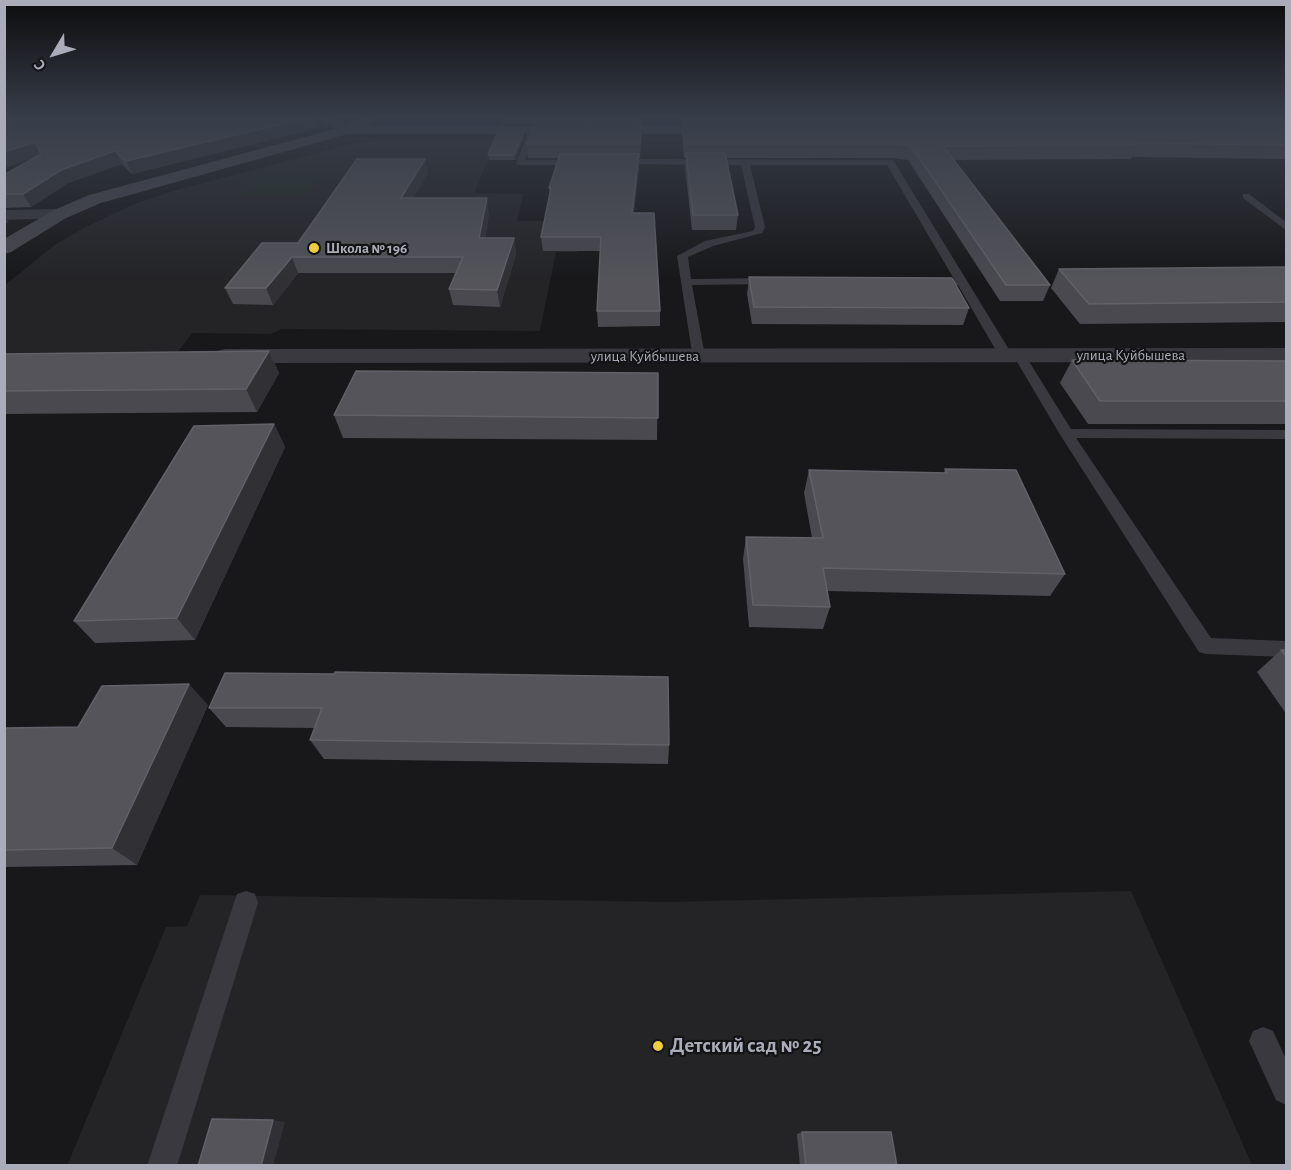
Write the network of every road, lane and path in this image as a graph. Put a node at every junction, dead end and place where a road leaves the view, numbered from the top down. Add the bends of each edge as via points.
1 (195, 172) edge
2 (747, 172) edge
3 (896, 172) edge
4 (1246, 196) dead end
5 (60, 214) junction
6 (4, 215) edge
7 (1287, 227) edge
8 (4, 248) edge
9 (786, 281) edge
10 (687, 282) junction
11 (915, 282) edge
12 (963, 282) junction
13 (1287, 355) edge
14 (698, 356) junction
15 (1012, 356) junction
16 (201, 357) edge
17 (1066, 433) junction
18 (1287, 434) edge
19 (1287, 649) edge
20 (246, 903) dead end
21 (1263, 1041) dead end
22 (1287, 1090) edge
23 (162, 1166) edge

1 - 5 street via 95,199
2 - 10 lane via 760,227 757,233 713,242 682,256
3 - 12 lane
4 - 7 lane
5 - 6 street
5 - 8 street
9 - 10 lane
10 - 14 lane
11 - 12 lane
12 - 15 lane
13 - 15 street, улица Куйбышева
14 - 15 street, улица Куйбышева
14 - 16 street, улица Куйбышева
15 - 17 lane
17 - 18 lane
17 - 19 lane via 1206,646
20 - 23 lane
21 - 22 lane

